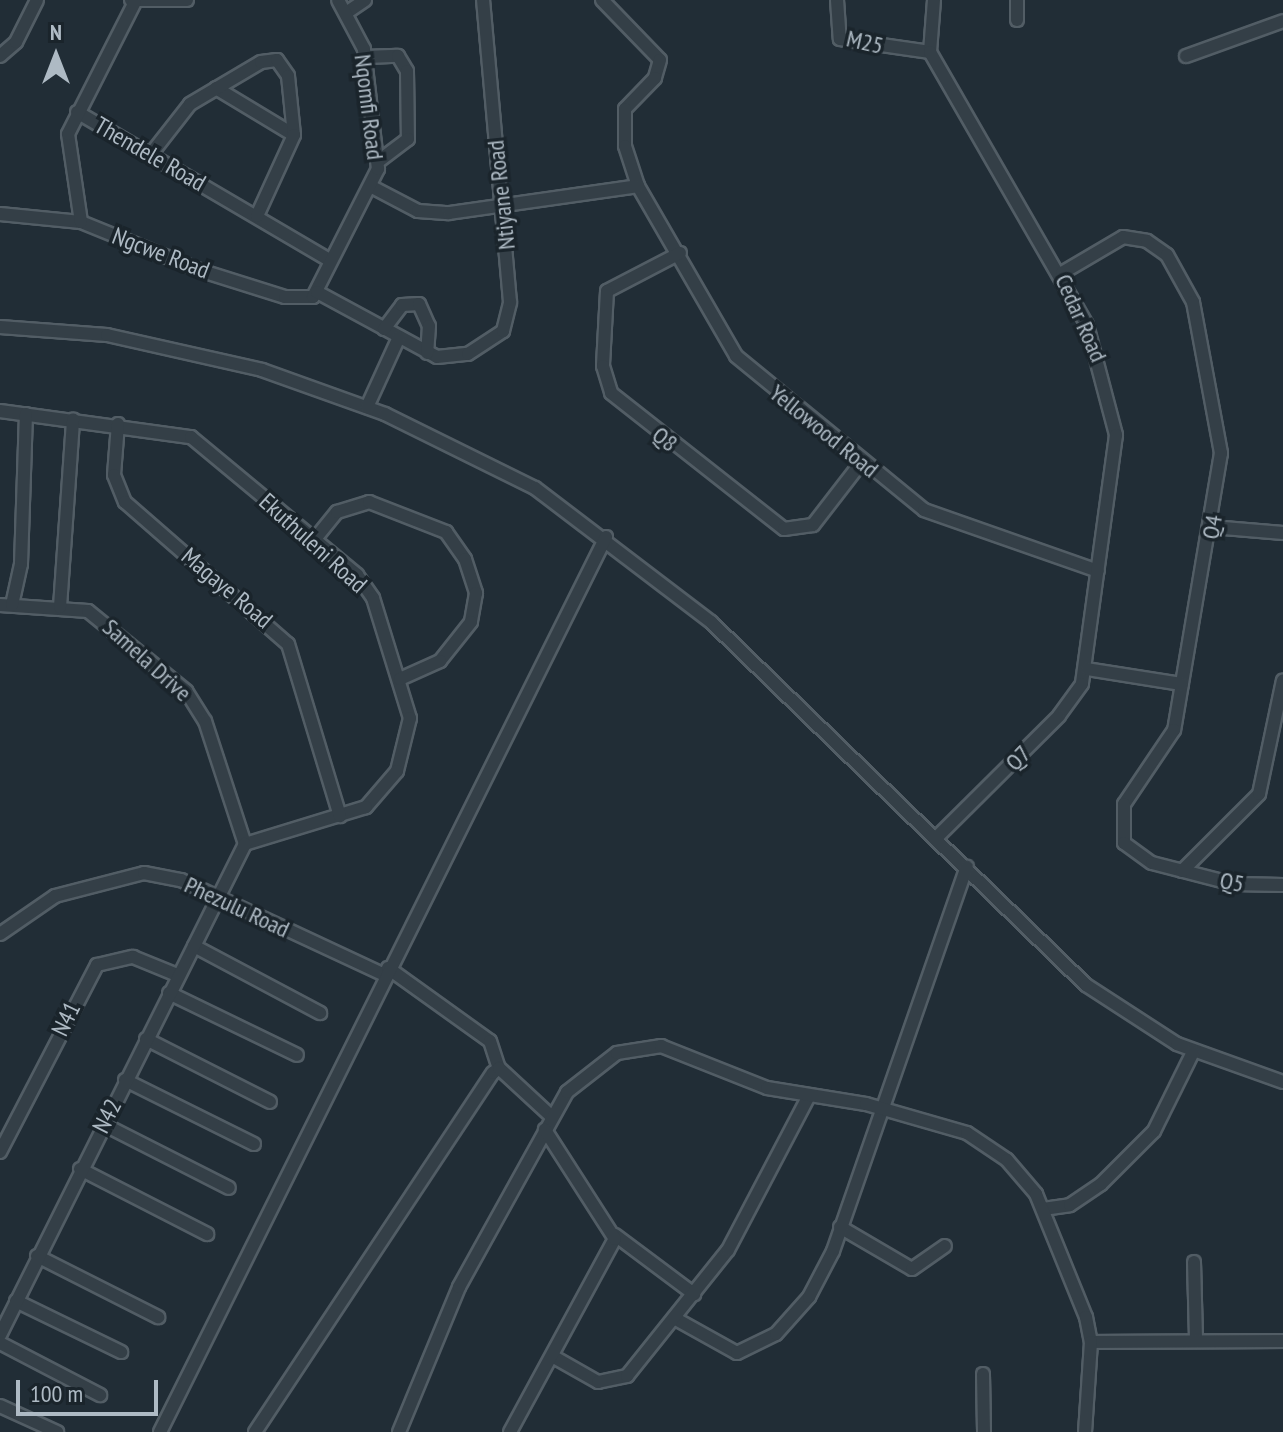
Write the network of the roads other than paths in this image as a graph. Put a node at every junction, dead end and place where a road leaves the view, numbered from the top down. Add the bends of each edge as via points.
1 (37, 0) edge
2 (187, 0) edge
3 (338, 0) edge
4 (365, 0) edge
5 (483, 0) edge
6 (602, 0) edge
7 (837, 0) edge
8 (934, 0) edge
9 (1017, 0) edge
10 (133, 1) edge
11 (346, 13) junction
12 (1017, 20) dead end
13 (1283, 21) edge
14 (930, 52) junction
15 (0, 56) edge
16 (1186, 56) dead end
17 (365, 57) junction
18 (216, 88) junction
19 (77, 112) junction
20 (294, 135) junction
21 (151, 154) junction
22 (378, 162) junction
23 (638, 186) junction
24 (372, 187) junction
25 (502, 210) junction
26 (0, 214) edge
27 (257, 216) junction
28 (81, 222) junction
29 (680, 253) junction
30 (329, 260) junction
31 (1062, 273) junction
32 (317, 292) junction
33 (0, 327) edge
34 (384, 329) junction
35 (399, 337) junction
36 (427, 353) junction
37 (367, 407) junction
38 (0, 411) edge
39 (26, 414) junction
40 (73, 419) junction
41 (118, 424) junction
42 (861, 463) junction
43 (1212, 527) junction
44 (1283, 533) edge
45 (606, 537) junction
46 (315, 539) junction
47 (1098, 571) junction
48 (6, 605) edge
49 (60, 607) junction
50 (1087, 669) junction
51 (400, 679) junction
52 (1283, 680) edge
53 (1182, 684) junction
54 (340, 816) junction
55 (936, 838) junction
56 (245, 844) junction
57 (967, 867) junction
58 (1182, 871) junction
59 (1283, 885) edge
60 (221, 900) junction
61 (0, 934) edge
62 (194, 946) junction
63 (387, 972) junction
64 (177, 975) junction
65 (169, 993) junction
66 (320, 1013) dead end
67 (146, 1039) junction
68 (1193, 1052) junction
69 (297, 1055) dead end
70 (499, 1068) junction
71 (125, 1080) junction
72 (1283, 1082) edge
73 (809, 1096) junction
74 (270, 1102) dead end
75 (879, 1108) junction
76 (552, 1117) junction
77 (103, 1124) junction
78 (545, 1130) junction
79 (254, 1144) dead end
80 (0, 1152) edge
81 (80, 1169) junction
82 (229, 1188) dead end
83 (1043, 1209) junction
84 (840, 1227) junction
85 (207, 1234) dead end
86 (615, 1235) junction
87 (945, 1246) dead end
88 (37, 1256) junction
89 (1194, 1262) dead end
90 (694, 1294) junction
91 (16, 1301) junction
92 (158, 1317) dead end
93 (674, 1318) junction
94 (0, 1335) edge
95 (1196, 1339) junction
96 (1283, 1341) edge
97 (1091, 1342) junction
98 (0, 1343) edge
99 (121, 1352) dead end
100 (552, 1356) junction
101 (983, 1374) dead end
102 (100, 1395) dead end
103 (0, 1406) edge
104 (57, 1432) edge
105 (160, 1432) edge
106 (255, 1432) edge
107 (399, 1432) edge
108 (510, 1432) edge
109 (984, 1432) edge
110 (1085, 1432) edge

1 - 15 street via 16,42
2 - 10 street
3 - 11 street, Nqomfi Road
4 - 11 street
5 - 25 street, Ntiyane Road
6 - 23 street, Yellowood Road via 660,60 655,78 625,109 625,146
7 - 14 street, M25 via 840,39
8 - 14 street
9 - 12 street
10 - 19 street, Thendele Road
11 - 17 street, Nqomfi Road
13 - 16 street
14 - 31 street, Cedar Road
17 - 22 street, Nqomfi Road
17 - 22 street via 398,56 407,71 408,139
18 - 20 street
18 - 20 street via 277,60 288,76
18 - 21 street via 176,117
19 - 21 street, Thendele Road
19 - 28 street via 67,153
20 - 27 street
21 - 27 street, Thendele Road
22 - 24 street, Nqomfi Road
23 - 25 street
23 - 29 street, Yellowood Road
24 - 25 street via 418,211
24 - 30 street, Nqomfi Road
25 - 36 street, Ntiyane Road via 506,324 479,349 453,358
26 - 28 street, Ngcwe Road
27 - 30 street, Thendele Road
28 - 32 street, Ngcwe Road via 274,294 302,300
29 - 42 street, Yellowood Road via 736,356
29 - 42 street, Q8 via 607,291 601,326 611,393 794,531 813,525
30 - 32 street, Nqomfi Road
31 - 43 street, Q4 via 1123,237 1157,245 1179,271 1201,331 1221,453
31 - 47 street, Cedar Road via 1099,357 1114,414
32 - 34 street
33 - 37 street via 199,353
34 - 35 street
34 - 36 street via 402,305 419,304 429,326
35 - 36 street
35 - 37 street
37 - 45 street via 535,488
38 - 39 street, Ekuthuleni Road
39 - 40 street, Ekuthuleni Road
39 - 48 street via 21,564
40 - 41 street, Ekuthuleni Road
40 - 49 street
41 - 46 street, Ekuthuleni Road via 191,437
41 - 54 street, Magaye Road via 114,475 125,502 288,644
42 - 47 street, Yellowood Road via 947,521
43 - 44 street
43 - 53 street, Q4
45 - 55 street via 711,622
45 - 63 street
46 - 51 street, Ekuthuleni Road via 373,598
46 - 51 street via 348,504 369,502 433,525 455,542 476,593 471,622 440,661
47 - 50 street, Cedar Road
48 - 49 street, Samela Drive
49 - 56 street, Samela Drive via 104,619 196,701
50 - 53 street
50 - 55 street, Q7 via 1059,716
51 - 54 street, Ekuthuleni Road via 410,718 407,749 375,802
52 - 58 street via 1264,785
53 - 58 street, Q4 via 1170,739 1131,789 1120,823 1136,856
54 - 56 street, Ekuthuleni Road
55 - 57 street
56 - 60 street
57 - 68 street via 1086,985
57 - 75 street
58 - 59 street, Q5 via 1243,885
60 - 61 street, Phezulu Road via 166,876 115,875 55,896
60 - 62 street, N42
60 - 63 street, Phezulu Road
62 - 64 street, N42
62 - 66 street
63 - 70 street, Phezulu Road via 490,1041
63 - 105 street
64 - 65 street, N42
64 - 80 street, N41 via 133,957 97,965
65 - 67 street, N42
65 - 69 street
67 - 71 street, N42
67 - 74 street
68 - 72 street
68 - 83 street via 1154,1131 1101,1184 1070,1205
70 - 76 street, Phezulu Road
70 - 106 street
71 - 77 street, N42
71 - 79 street
73 - 75 street
73 - 76 street via 767,1088 684,1050 645,1046 585,1073
73 - 90 street via 728,1250
75 - 83 street via 987,1143
75 - 84 street
76 - 78 street
77 - 81 street, N42
77 - 82 street
78 - 86 street
78 - 107 street via 459,1287
81 - 85 street
81 - 88 street, N42
83 - 97 street
84 - 87 street via 912,1269
84 - 93 street via 809,1297 751,1350 722,1350
86 - 90 street
86 - 100 street
88 - 91 street, N42
88 - 92 street
89 - 95 street
90 - 93 street
91 - 94 street, N42
91 - 99 street
93 - 100 street via 618,1382 598,1382
95 - 96 street
95 - 97 street
97 - 110 street
98 - 102 street
100 - 108 street
101 - 109 street
103 - 104 street

